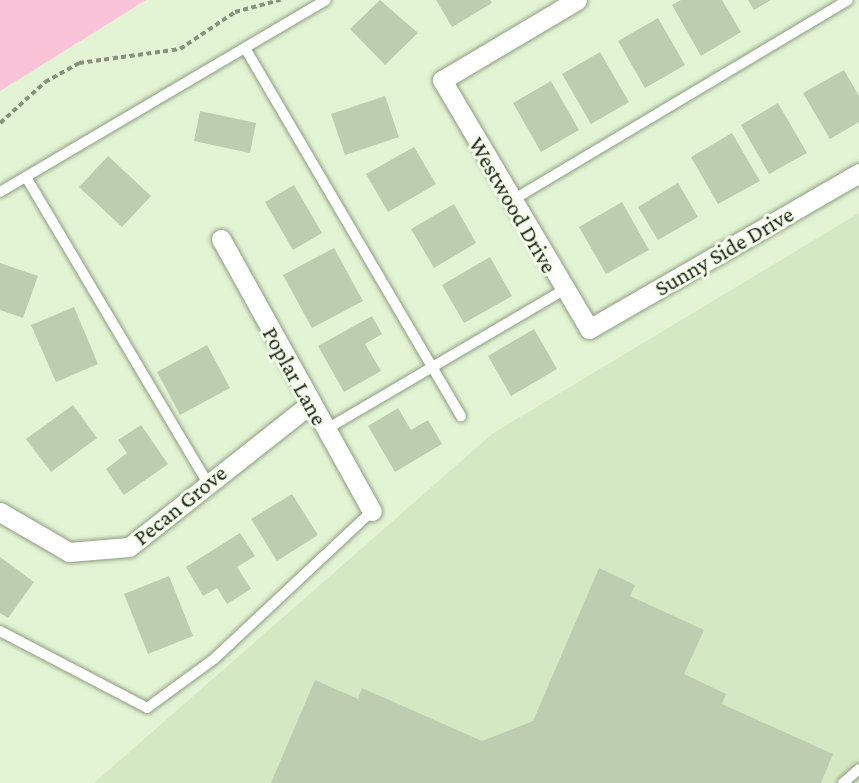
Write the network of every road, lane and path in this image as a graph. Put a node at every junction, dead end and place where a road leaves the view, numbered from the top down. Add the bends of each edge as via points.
1 (280, 0) edge
2 (326, 0) edge
3 (577, 0) edge
4 (848, 0) edge
5 (245, 48) junction
6 (0, 123) edge
7 (859, 173) edge
8 (26, 177) junction
9 (0, 192) edge
10 (511, 201) junction
11 (221, 239) dead end
12 (562, 291) junction
13 (589, 329) joint
14 (431, 364) junction
15 (310, 404) junction
16 (461, 416) dead end
17 (324, 430) junction
18 (208, 484) junction
19 (372, 511) joint
20 (0, 512) edge
21 (0, 631) edge
22 (859, 769) edge
23 (843, 783) edge

1 - 6 path via 235,12 180,49 79,63 45,82
2 - 5 lane
3 - 10 street, Westwood Drive via 442,80
4 - 10 lane
5 - 8 lane
5 - 14 lane
7 - 13 street, Sunny Side Drive
8 - 9 lane
8 - 18 lane
10 - 12 street, Westwood Drive
11 - 15 street, Poplar Lane
12 - 13 street, Westwood Drive
12 - 14 lane
14 - 16 lane
14 - 17 lane
15 - 17 street, Poplar Lane
15 - 18 street, Pecan Grove
17 - 19 street, Poplar Lane
18 - 20 street, Pecan Grove via 154,533 98,554 69,552
19 - 21 lane via 214,659 147,708
22 - 23 lane

